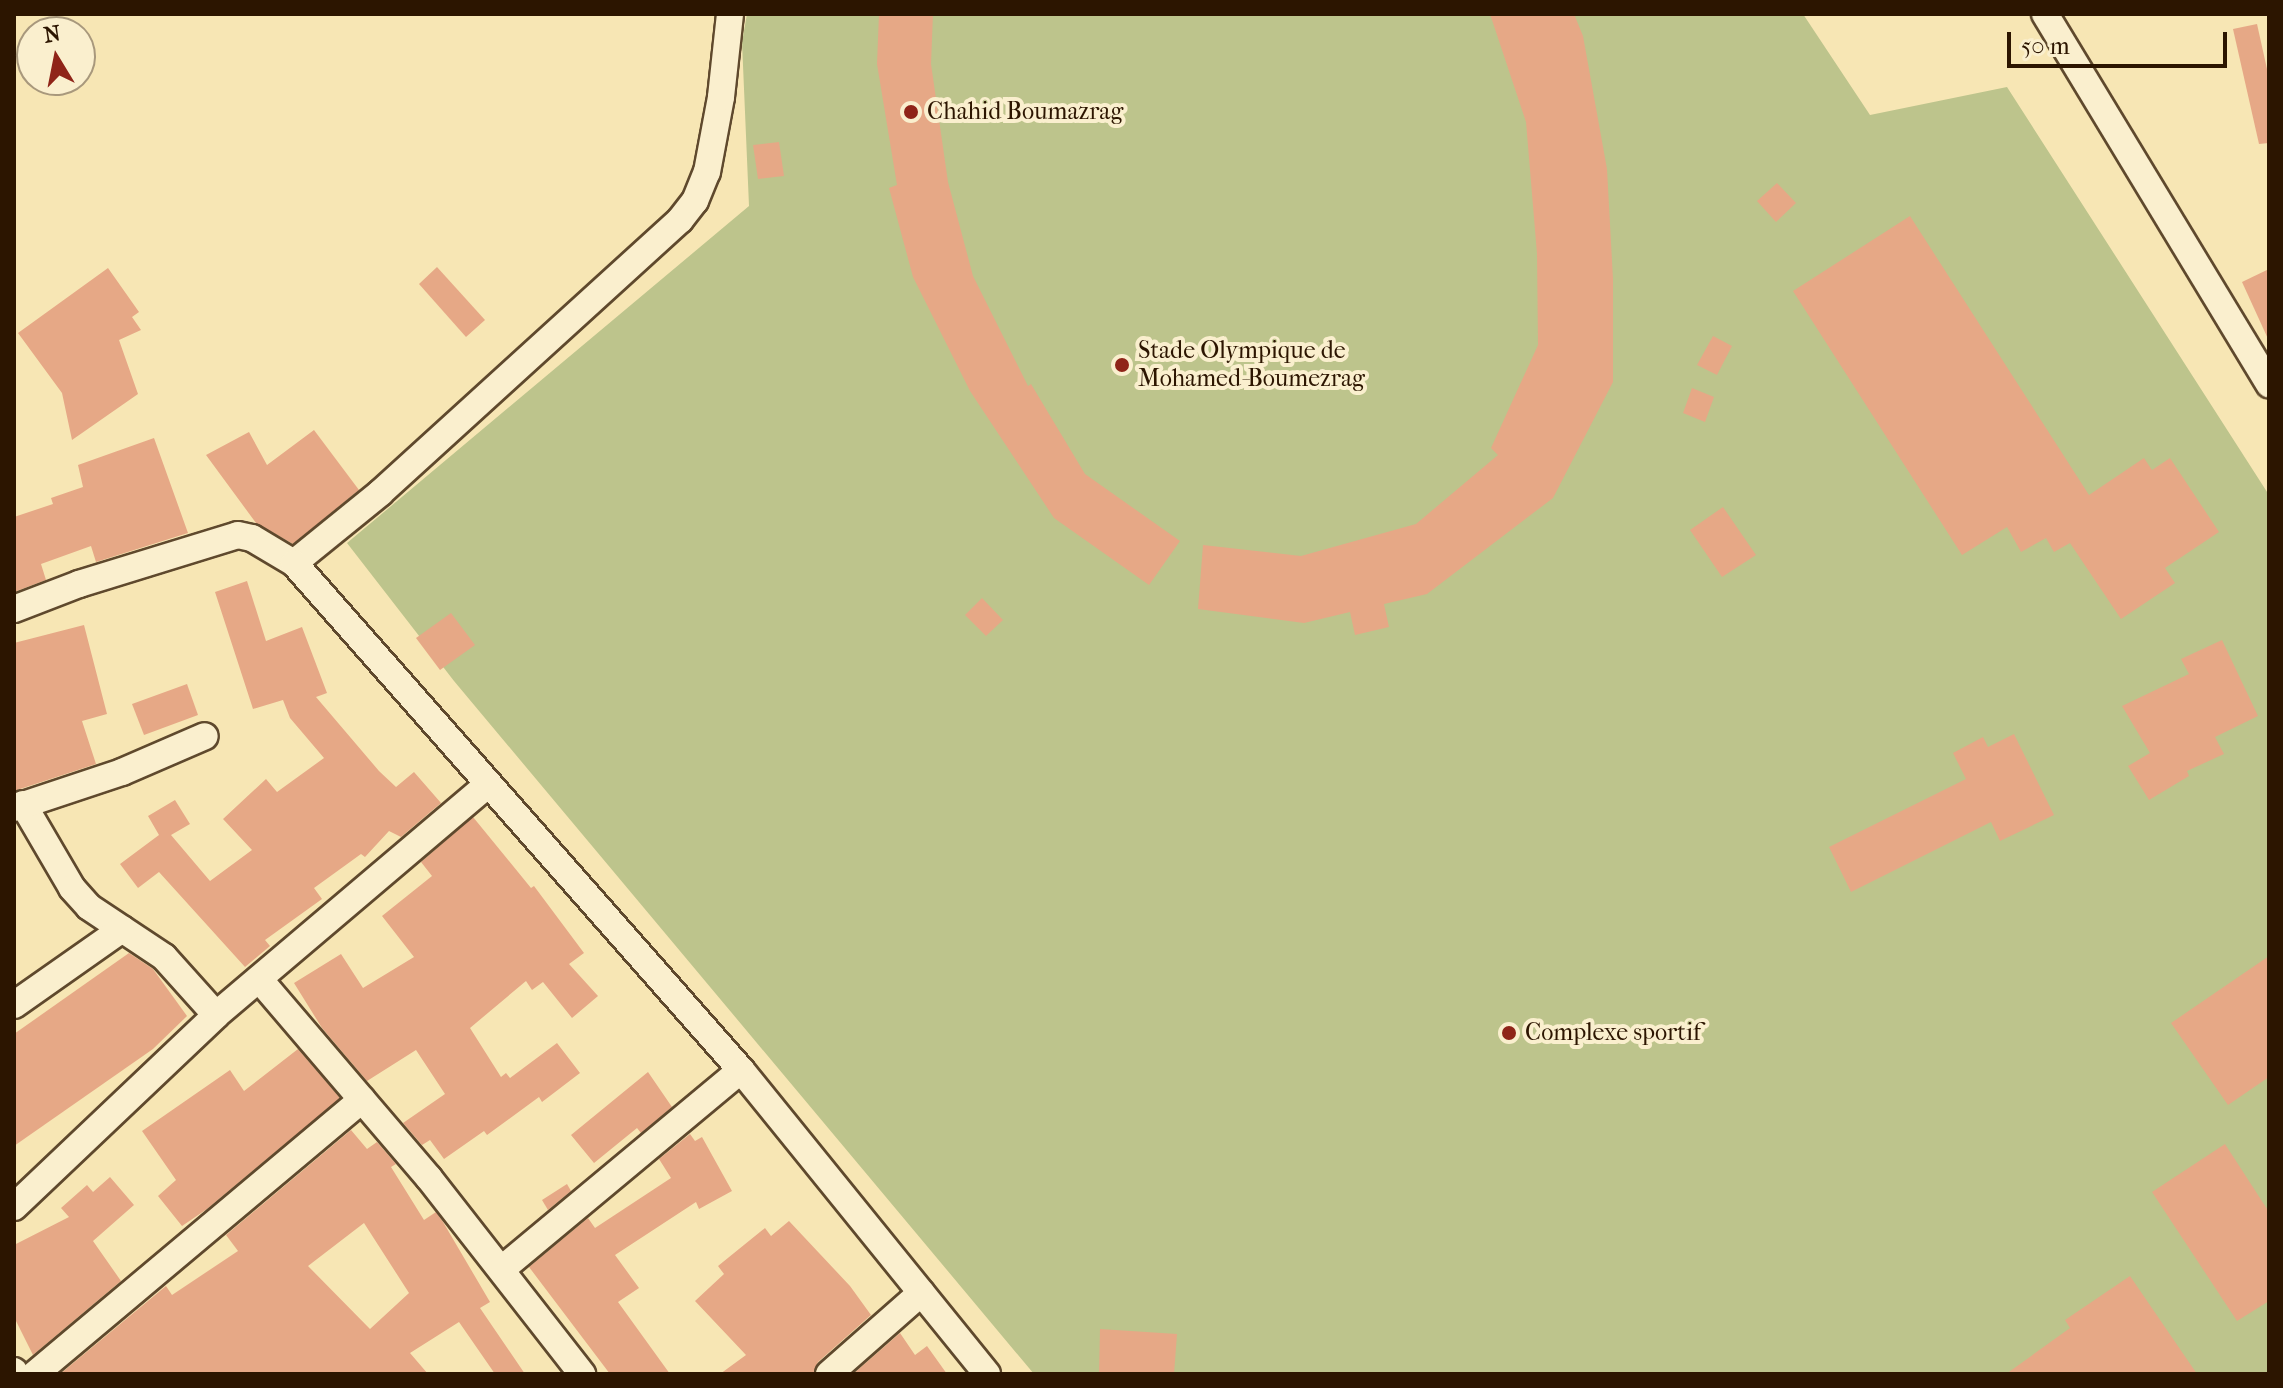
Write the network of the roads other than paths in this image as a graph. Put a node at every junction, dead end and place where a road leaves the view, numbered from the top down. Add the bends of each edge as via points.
1 (730, 14) edge
2 (2045, 14) edge
3 (2269, 384) edge
4 (294, 563) junction
5 (14, 609) edge
6 (205, 736) dead end
7 (488, 784) junction
8 (19, 806) edge
9 (122, 929) junction
10 (259, 979) junction
11 (14, 1005) edge
12 (216, 1015) junction
13 (741, 1070) junction
14 (362, 1100) junction
15 (14, 1207) edge
16 (502, 1269) junction
17 (921, 1293) junction
18 (35, 1374) edge
19 (582, 1374) edge
20 (829, 1374) edge
21 (987, 1374) edge

1 - 4 street via 707,172 680,220 380,493
2 - 3 street
4 - 5 street via 238,535
4 - 7 street
6 - 8 street via 122,772
7 - 10 street
7 - 13 street
8 - 9 street via 72,888
9 - 11 street
9 - 12 street via 164,957
10 - 12 street
10 - 14 street
12 - 15 street
13 - 16 street
13 - 17 street
14 - 16 street
14 - 18 street
16 - 19 street
17 - 20 street
17 - 21 street

